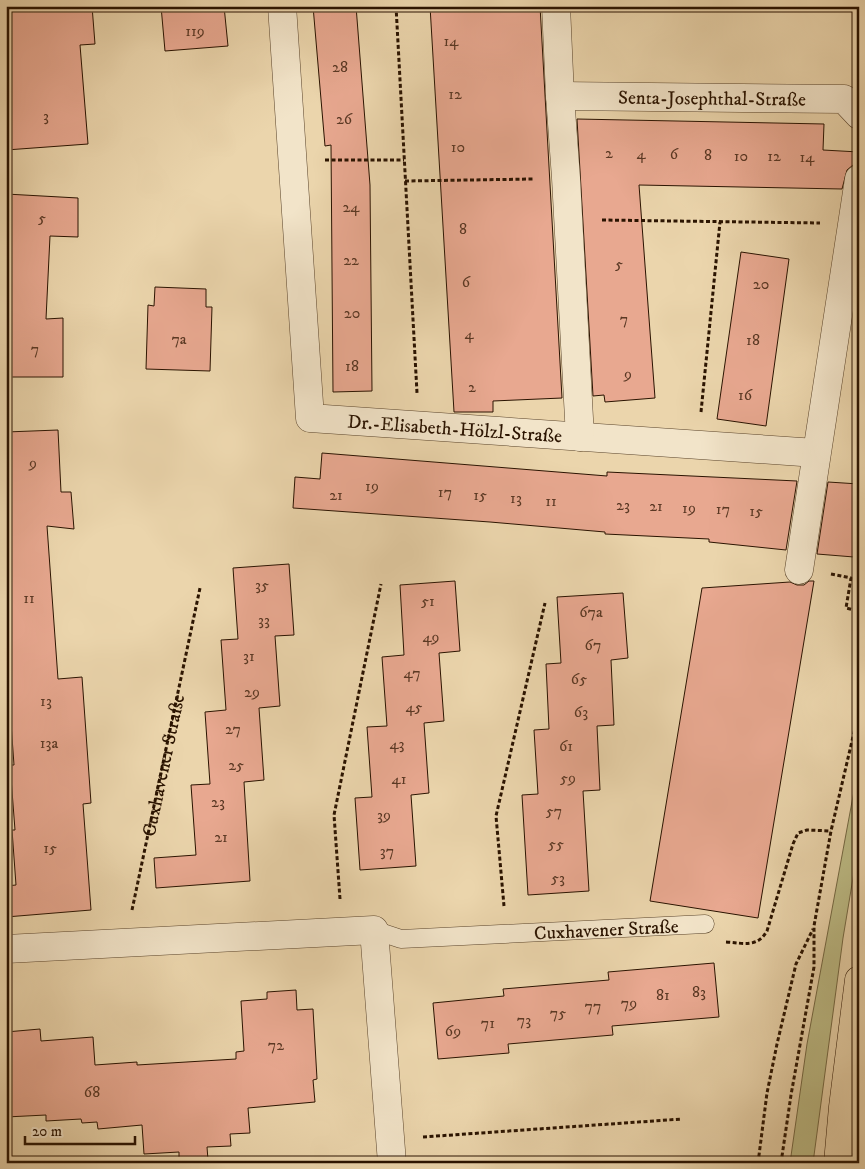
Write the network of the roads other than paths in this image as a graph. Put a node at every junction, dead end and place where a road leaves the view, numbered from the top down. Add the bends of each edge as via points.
1 (282, 6) edge
2 (556, 6) edge
3 (560, 96) junction
4 (859, 115) edge
5 (859, 179) edge
6 (580, 437) junction
7 (816, 453) junction
8 (799, 570) road end
9 (705, 924) road end
10 (374, 930) junction
11 (6, 949) edge
12 (859, 980) edge
13 (391, 1151) edge
14 (838, 1163) edge

1 - 6 street, Dr.-Elisabeth-Hölzl-Straße via 310,418
2 - 3 street, Dr.-Elisabeth-Hölzl-Straße
3 - 4 street, Senta-Josephthal-Straße via 844,100
3 - 6 street, Dr.-Elisabeth-Hölzl-Straße
5 - 7 street
6 - 7 street
7 - 8 street
9 - 10 lane, Cuxhavener Straße via 401,939
10 - 11 street, Cuxhavener Straße
10 - 13 street
12 - 14 main road

